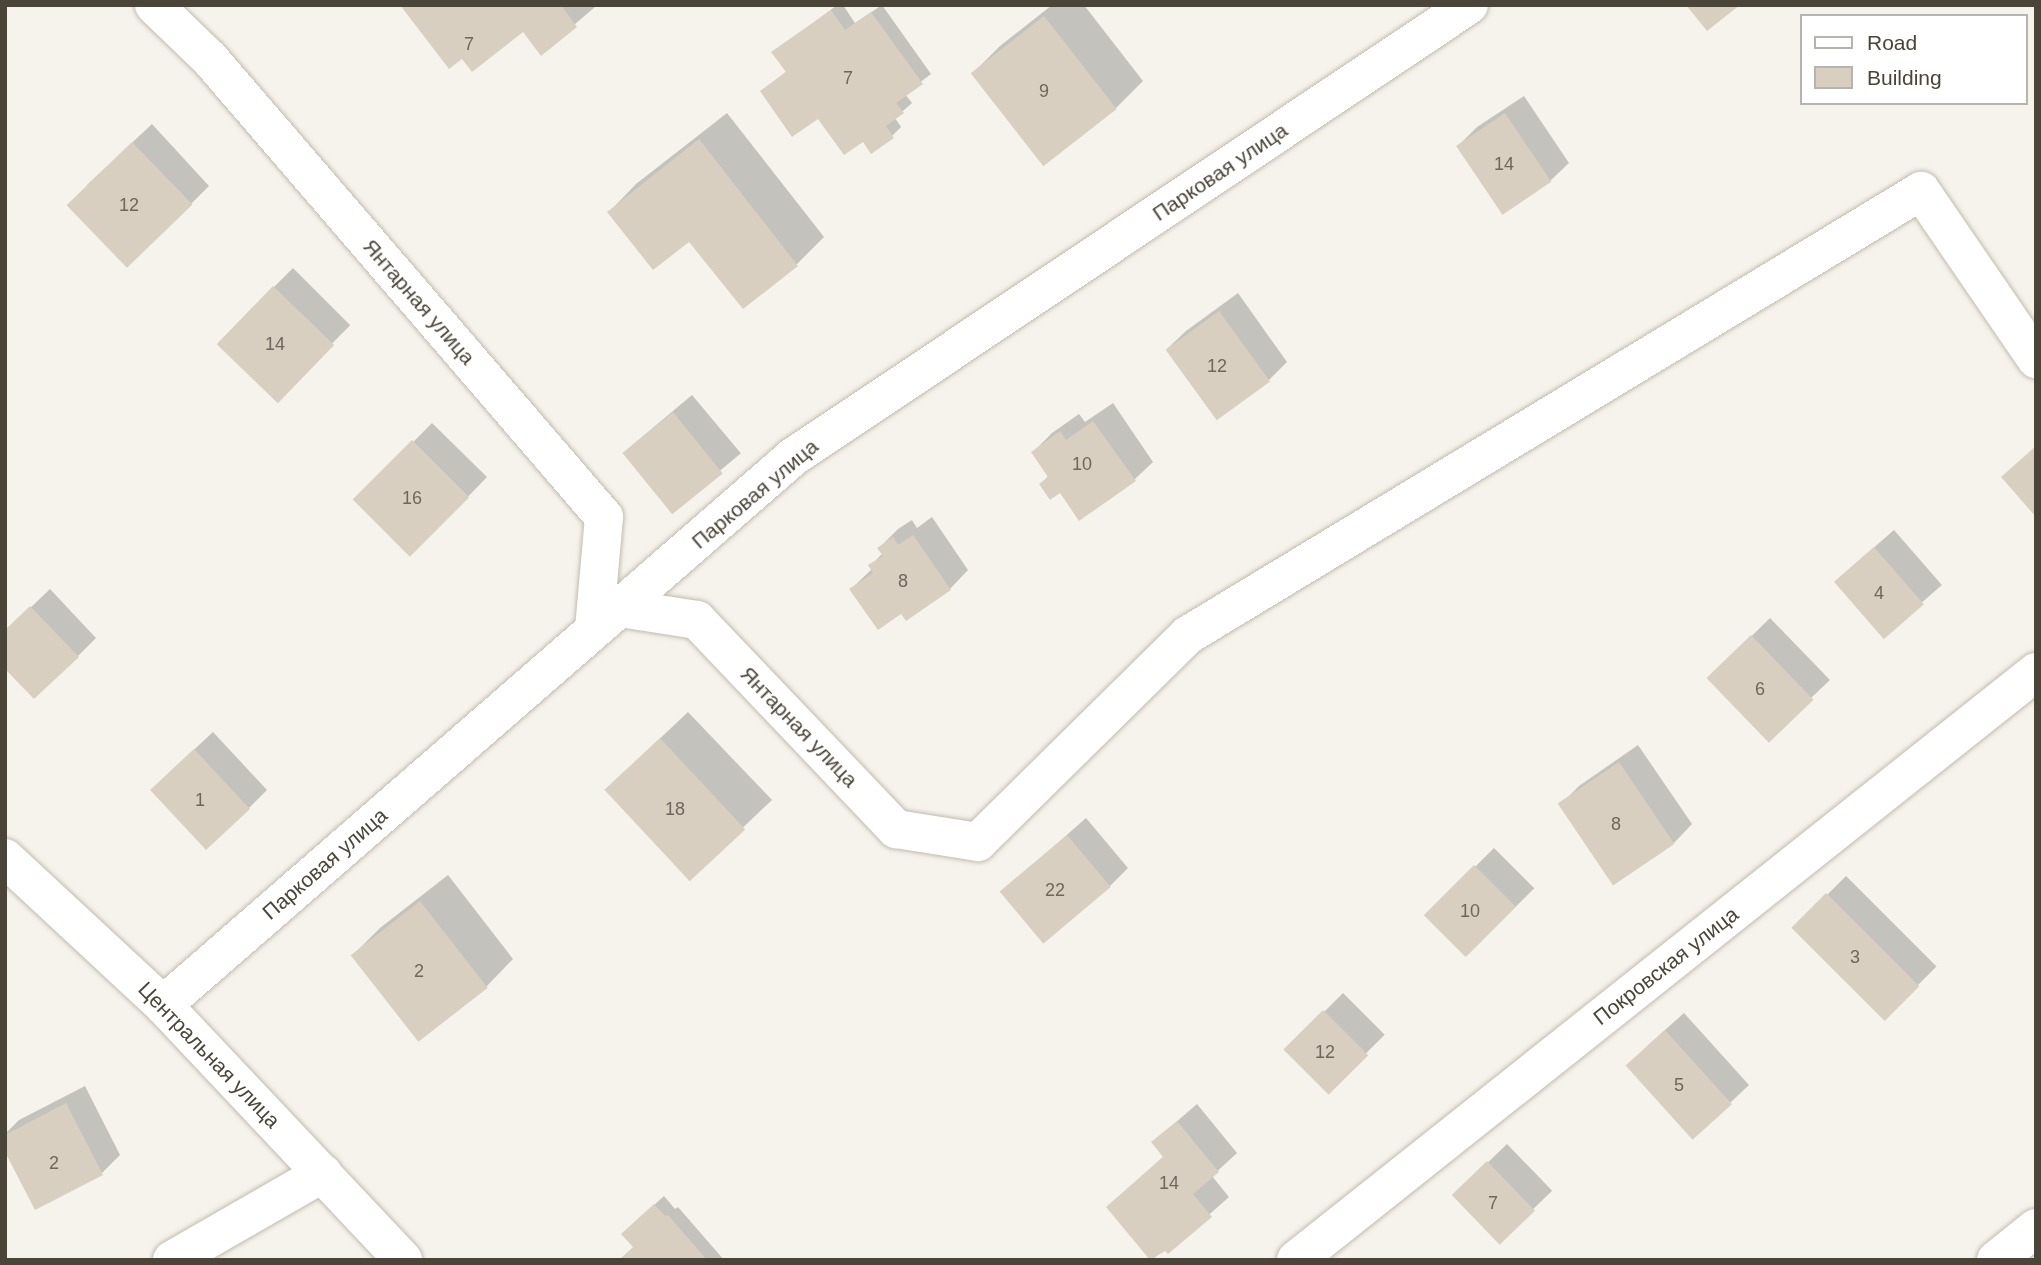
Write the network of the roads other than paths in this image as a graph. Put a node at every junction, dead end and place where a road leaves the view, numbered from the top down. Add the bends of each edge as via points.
1 (154, 5) edge
2 (1469, 5) edge
3 (2036, 359) edge
4 (607, 619) junction
5 (2036, 672) edge
6 (5, 858) edge
7 (163, 1005) junction
8 (323, 1172) junction
9 (2036, 1228) edge
10 (172, 1260) edge
11 (403, 1260) edge
12 (1296, 1260) edge
13 (1996, 1260) edge

1 - 4 street, Янтарная улица via 210,59 604,517
2 - 4 street, Парковая улица via 793,457
3 - 4 street, Янтарная улица via 1921,191 1188,635 978,842 897,829 697,620
4 - 7 street, Парковая улица
5 - 12 street, Покровская улица
6 - 7 street, Центральная улица
7 - 8 street, Центральная улица
8 - 10 street
8 - 11 street, Центральная улица
9 - 13 street

